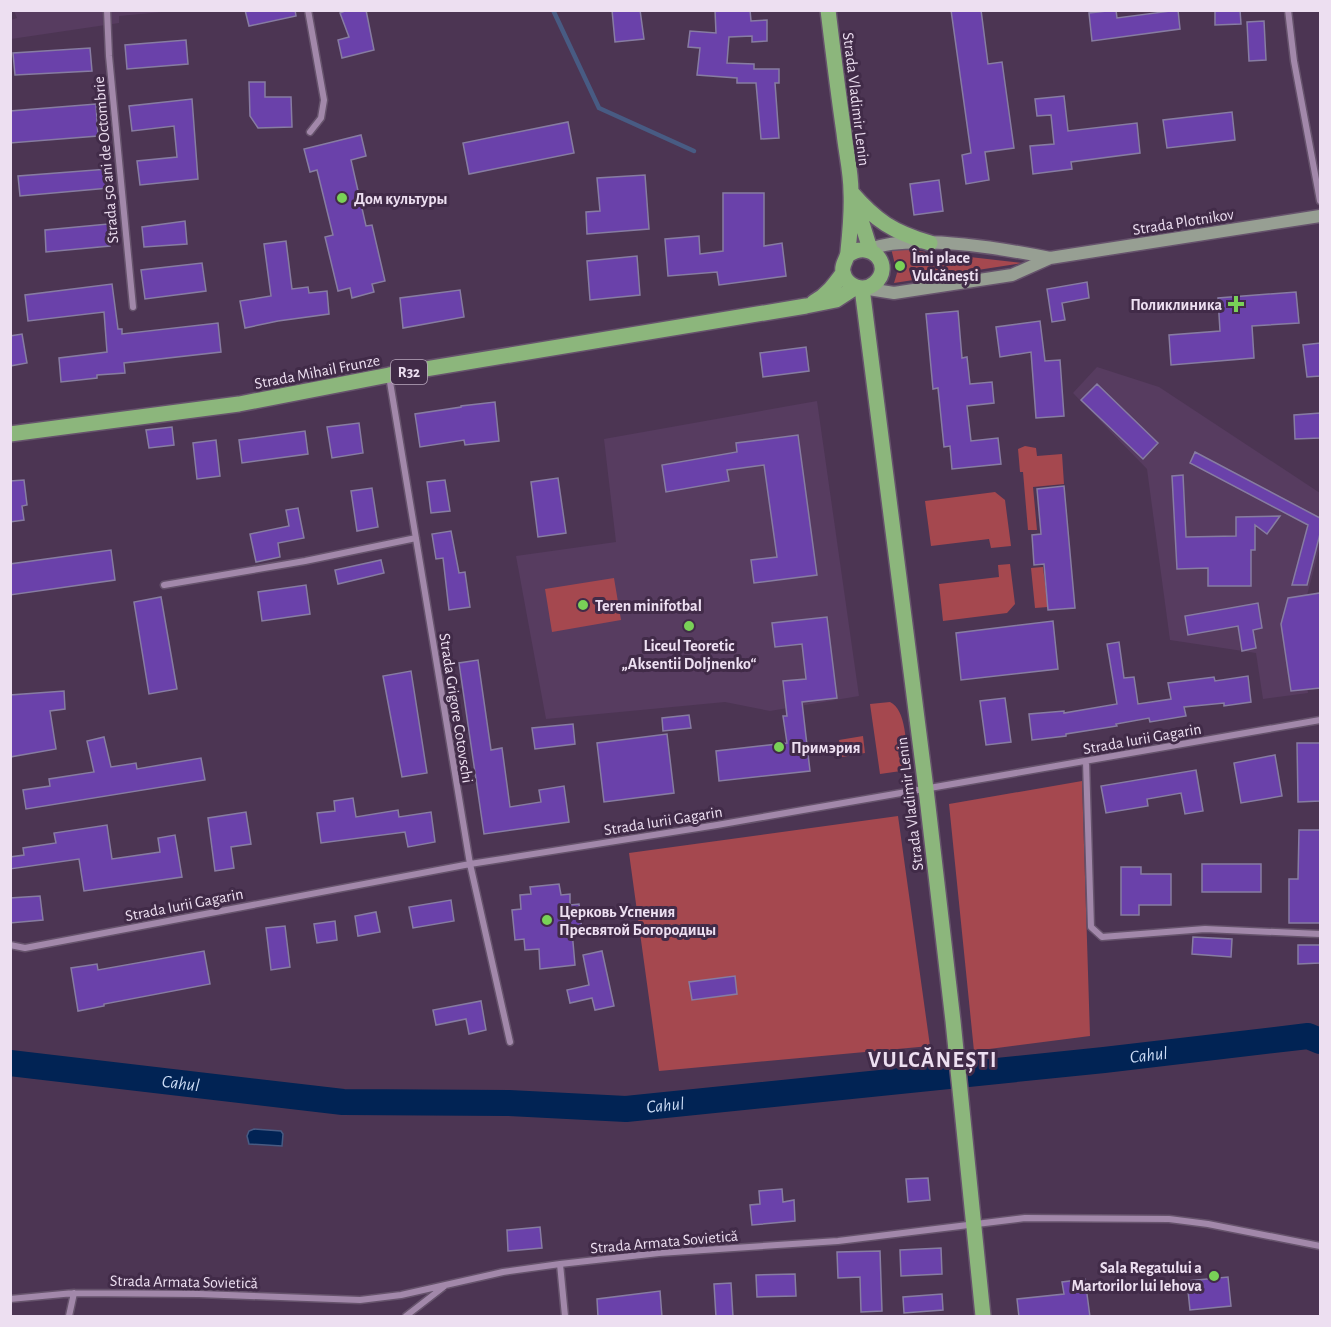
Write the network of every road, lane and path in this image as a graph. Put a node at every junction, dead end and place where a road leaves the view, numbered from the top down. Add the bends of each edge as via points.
1 (107, 10) edge
2 (308, 10) edge
3 (828, 10) edge
4 (1288, 10) edge
5 (310, 132) dead end
6 (851, 192) junction
7 (1320, 201) edge
8 (1320, 216) edge
9 (930, 243) junction
10 (870, 249) junction
11 (848, 255) junction
12 (1050, 258) junction
13 (843, 273) junction
14 (859, 288) junction
15 (806, 306) junction
16 (133, 307) dead end
17 (388, 375) junction
18 (10, 434) edge
19 (416, 538) junction
20 (164, 585) dead end
21 (1320, 720) edge
22 (1086, 761) junction
23 (926, 789) junction
24 (470, 864) junction
25 (1320, 934) edge
26 (10, 945) edge
27 (510, 1042) dead end
28 (974, 1223) junction
29 (1320, 1246) edge
30 (560, 1264) junction
31 (447, 1284) junction
32 (74, 1293) junction
33 (10, 1299) edge
34 (69, 1317) edge
35 (406, 1317) edge
36 (566, 1317) edge
37 (983, 1317) edge

1 - 16 street, Strada 50 ani de Octombrie
2 - 5 street via 324,100 321,118
3 - 6 main road, Strada Vladimir Lenin
4 - 7 street
6 - 9 main road via 881,222 908,237
6 - 10 main road, Strada Vladimir Lenin
6 - 11 main road, Strada Vladimir Lenin
8 - 12 main road, Strada Plotnikov
9 - 10 main road, Strada Plotnikov via 889,244
9 - 12 main road, Strada Plotnikov
10 - 11 main road
10 - 14 main road, Strada Vladimir Lenin via 881,261 882,273 875,284
11 - 13 main road, Strada Vladimir Lenin
12 - 14 main road, Strada Plotnikov via 1000,277 894,293
13 - 14 main road via 845,279
13 - 15 main road, Strada Mihail Frunze / R32 via 822,298
14 - 15 main road, Strada Mihail Frunze / R32 via 836,300
14 - 23 main road, Strada Vladimir Lenin
15 - 17 main road, Strada Mihail Frunze / R32
17 - 18 main road, Strada Mihail Frunze / R32 via 239,404
17 - 19 street, Strada Grigore Cotovschi
19 - 20 street
19 - 24 street, Strada Grigore Cotovschi
21 - 22 street, Strada Iurii Gagarin
22 - 23 street, Strada Iurii Gagarin
22 - 25 street via 1090,927 1102,937 1205,929
23 - 24 street, Strada Iurii Gagarin
23 - 28 main road, Strada Vladimir Lenin
24 - 26 street, Strada Iurii Gagarin via 37,946
24 - 27 street, Strada Grigore Cotovschi
28 - 29 street, Strada Armata Sovietică via 1025,1218 1169,1219
28 - 30 street, Strada Armata Sovietică via 837,1241
28 - 37 main road, Strada Vladimir Lenin
30 - 31 street, Strada Armata Sovietică
30 - 36 street
31 - 32 street, Strada Armata Sovietică via 360,1300
31 - 35 street
32 - 33 street, Strada Armata Sovietică
32 - 34 street

